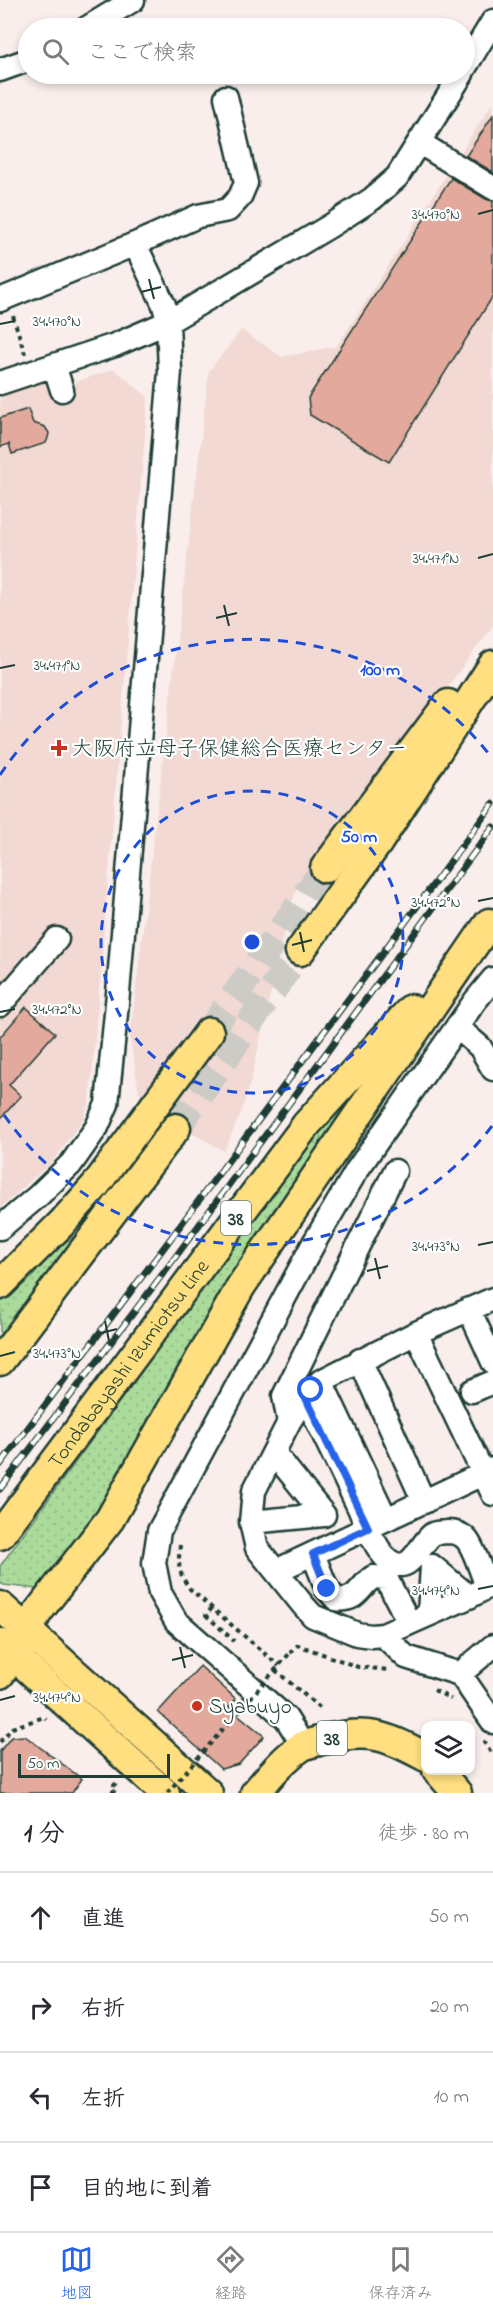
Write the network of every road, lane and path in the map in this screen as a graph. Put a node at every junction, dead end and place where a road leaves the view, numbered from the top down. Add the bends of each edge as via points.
1 (133, 0) edge
2 (103, 18) edge
3 (493, 21) edge
4 (475, 52) edge
5 (18, 64) edge
6 (0, 70) edge
7 (456, 84) edge
8 (222, 109) dead end
9 (420, 143) junction
10 (493, 188) edge
11 (135, 244) junction
12 (3, 299) edge
13 (168, 322) junction
14 (26, 357) dead end
15 (54, 365) junction
16 (0, 383) edge
17 (62, 390) dead end
18 (493, 649) edge
19 (493, 665) edge
20 (325, 868) tunnel mouth
21 (491, 920) edge
22 (57, 939) dead end
23 (300, 951) tunnel mouth
24 (493, 979) edge
25 (0, 1005) edge
26 (458, 1028) junction
27 (209, 1032) tunnel mouth
28 (492, 1067) edge
29 (176, 1128) tunnel mouth
30 (395, 1171) dead end
31 (38, 1196) junction
32 (62, 1223) junction
33 (0, 1228) edge
34 (0, 1285) edge
35 (493, 1299) edge
36 (469, 1309) junction
37 (416, 1333) junction
38 (360, 1360) junction
39 (0, 1361) edge
40 (493, 1362) edge
41 (493, 1382) edge
42 (313, 1389) junction
43 (472, 1391) dead end
44 (289, 1422) junction
45 (274, 1453) junction
46 (488, 1471) edge
47 (493, 1494) edge
48 (424, 1502) junction
49 (251, 1522) junction
50 (377, 1524) junction
51 (0, 1535) edge
52 (181, 1542) dead end
53 (313, 1554) junction
54 (276, 1571) junction
55 (483, 1589) edge
56 (0, 1606) edge
57 (419, 1619) junction
58 (26, 1629) junction
59 (383, 1635) junction
60 (493, 1646) edge
61 (5, 1657) edge
62 (279, 1666) junction
63 (275, 1670) junction
64 (393, 1671) dead end
65 (460, 1674) junction
66 (431, 1688) dead end
67 (457, 1707) dead end
68 (320, 1708) dead end
69 (44, 1718) dead end
70 (486, 1729) edge
71 (0, 1742) edge
72 (303, 1745) junction
73 (421, 1754) edge
74 (493, 1755) edge
75 (441, 1775) edge
76 (117, 1782) dead end
77 (115, 1793) edge
78 (166, 1793) edge
79 (208, 1793) edge
80 (255, 1793) edge
81 (457, 1793) edge

1 - 2 street
3 - 4 street
5 - 6 street
7 - 9 street
8 - 11 street via 246,183 240,197 228,210 198,216
9 - 10 street
9 - 13 street via 397,177 372,199
11 - 12 street
11 - 13 street via 161,294
12 - 14 path
13 - 15 street
13 - 31 street via 170,371 107,1104 71,1164
15 - 16 street
15 - 17 street
18 - 20 main road
19 - 23 main road via 379,841
21 - 51 main road, Tondabayashi Izumiotsu Line / 38 via 306,1125
21 - 58 main road via 241,1286 110,1519
22 - 25 street
24 - 26 street
26 - 28 street via 480,1047
26 - 72 street via 357,1170 159,1531 154,1563 160,1593 176,1621 286,1718
27 - 32 main road via 95,1186
29 - 39 main road
30 - 44 street via 284,1396
31 - 32 street
31 - 33 street
32 - 34 main road
35 - 36 street
36 - 37 street
36 - 40 street
37 - 38 street
37 - 46 street
38 - 42 street
38 - 48 street
41 - 43 street
42 - 44 street
42 - 50 street via 373,1470
42 - 50 street via 317,1445
44 - 45 street
45 - 49 street via 254,1491
45 - 49 street via 324,1515
46 - 47 street
46 - 48 street
48 - 50 street
49 - 54 street via 257,1548
50 - 53 street
50 - 55 street via 381,1552 389,1562 401,1564 411,1561 435,1533 460,1534 468,1540
52 - 62 path via 178,1561 181,1576 190,1589
53 - 54 street
53 - 57 street via 327,1589 336,1599 347,1601 373,1577 386,1578
54 - 59 street via 313,1616 357,1634
55 - 57 street
55 - 57 street via 432,1566
56 - 58 main road
57 - 59 street
58 - 61 main road
58 - 79 main road
59 - 65 street via 406,1657
60 - 65 street
61 - 78 main road
62 - 63 path, bridge
62 - 64 path, bridge via 298,1645 358,1667
63 - 68 path
63 - 78 path, bridge
65 - 70 street
66 - 67 path via 450,1698
69 - 71 path via 12,1728
70 - 74 path
72 - 73 main road, 38 via 365,1734 392,1739
72 - 80 main road, 38
75 - 81 main road
76 - 77 path via 111,1789

